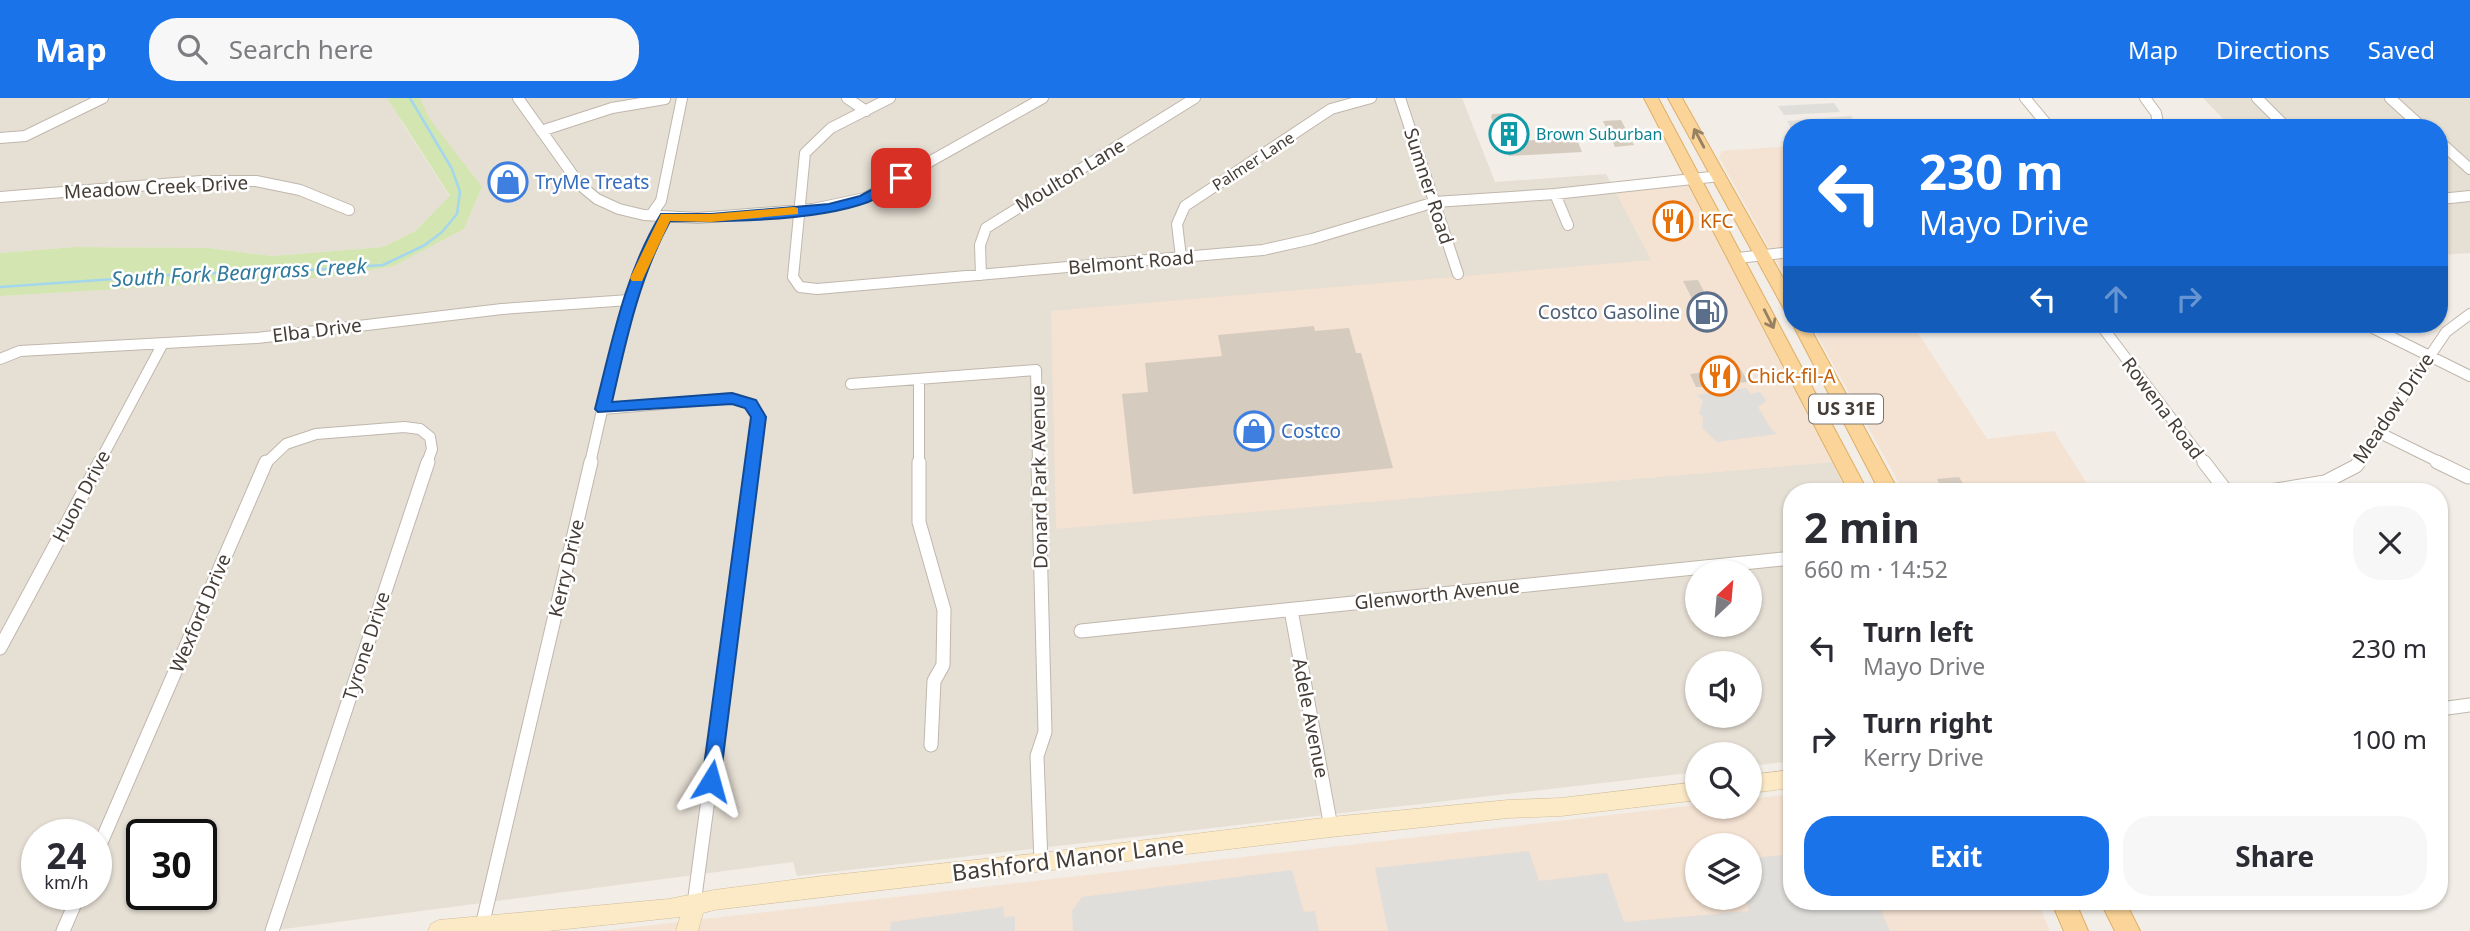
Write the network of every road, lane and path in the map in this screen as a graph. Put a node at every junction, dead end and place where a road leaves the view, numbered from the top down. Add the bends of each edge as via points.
1 (103, 98) edge
2 (518, 98) edge
3 (682, 98) edge
4 (847, 98) edge
5 (890, 98) edge
6 (1042, 98) edge
7 (1195, 98) edge
8 (1371, 98) edge
9 (1400, 98) edge
10 (1651, 98) edge
11 (1675, 98) edge
12 (2025, 98) edge
13 (2145, 98) edge
14 (2257, 98) edge
15 (2390, 98) edge
16 (665, 99) edge
17 (866, 111) junction
18 (2042, 119) edge
19 (2157, 119) edge
20 (2278, 119) edge
21 (2413, 119) edge
22 (541, 131) junction
23 (0, 138) edge
24 (2448, 149) edge
25 (2470, 169) edge
26 (1720, 176) junction
27 (1694, 179) junction
28 (1555, 194) junction
29 (2470, 196) edge
30 (0, 197) edge
31 (2448, 198) edge
32 (1434, 202) junction
33 (349, 210) dead end
34 (799, 211) junction
35 (651, 215) junction
36 (666, 217) junction
37 (1568, 225) dead end
38 (1783, 253) edge
39 (1763, 255) junction
40 (1181, 257) junction
41 (1738, 258) junction
42 (1458, 274) dead end
43 (981, 275) junction
44 (1783, 292) edge
45 (629, 300) junction
46 (2470, 314) edge
47 (2448, 331) edge
48 (1805, 333) edge
49 (2107, 333) edge
50 (2384, 333) edge
51 (2446, 333) edge
52 (162, 345) junction
53 (2429, 355) junction
54 (2, 357) edge
55 (2470, 376) edge
56 (919, 379) junction
57 (851, 384) dead end
58 (603, 409) junction
59 (354, 431) joint
60 (2380, 433) junction
61 (2468, 477) dead end
62 (1854, 483) edge
63 (1885, 483) edge
64 (2220, 483) edge
65 (2320, 483) edge
66 (1783, 559) edge
67 (1291, 610) junction
68 (1082, 631) dead end
69 (0, 648) edge
70 (2470, 705) edge
71 (2448, 708) edge
72 (931, 745) dead end
73 (1783, 780) edge
74 (1762, 783) edge
75 (1685, 793) edge
76 (111, 819) edge
77 (1331, 827) junction
78 (1041, 863) junction
79 (694, 904) junction
80 (72, 910) edge
81 (2067, 910) edge
82 (2117, 910) edge
83 (482, 926) junction
84 (63, 931) edge
85 (272, 931) edge
86 (439, 931) edge
87 (687, 931) edge
88 (2076, 931) edge
89 (2128, 931) edge

1 - 23 street via 24,136
2 - 22 street
3 - 35 street via 661,201
4 - 17 street
5 - 17 street, Belmont Road
6 - 34 street via 864,199
7 - 43 street, Moulton Lane via 986,228 980,245
8 - 40 street, Palmer Lane via 1331,109 1185,206 1176,226
9 - 32 street, Sumner Road
10 - 27 main road, US 31E
26 -> 11 main road
12 - 18 street
13 - 19 street
14 - 20 street
15 - 21 street
16 - 22 street via 612,108
17 - 34 street, Belmont Road via 809,145
22 - 35 street via 584,190 613,205
24 - 25 street
26 - 27 street, Belmont Road
26 - 39 main road
27 - 28 street, Belmont Road
27 - 41 main road, US 31E
28 - 32 street, Belmont Road
28 - 37 street
29 - 31 street
30 - 33 street, Meadow Creek Drive via 256,181 300,190
32 - 40 street, Belmont Road via 1282,247
32 - 42 street, Sumner Road
34 - 36 street
34 - 43 street, Belmont Road via 793,277 800,287
35 - 36 street
36 - 45 street, Kerry Drive
38 - 39 street
39 - 41 street
39 - 44 main road
40 - 43 street, Belmont Road
41 -> 62 main road, US 31E
45 - 52 street, Elba Drive
45 - 58 street, Kerry Drive
46 - 47 street, Meadow Drive
48 - 63 main road, US 31E
49 - 64 street, Rowena Road
50 - 53 street
51 - 53 street, Meadow Drive
52 - 54 street, Elba Drive via 36,350
52 - 69 street, Huon Drive
53 - 55 street
53 - 60 street, Meadow Drive
56 - 57 street
56 - 72 street via 919,522 944,610 943,665 934,681
56 - 78 street, Donard Park Avenue via 1036,370 1045,732 1037,756
58 - 79 street via 732,398 751,404 759,417
58 - 83 street, Kerry Drive
59 - 76 street, Wexford Drive via 296,439 267,460
59 - 85 street, Tyrone Drive via 420,429 430,437 432,449
60 - 61 street
60 - 65 street, Meadow Drive via 2364,458 2345,474
66 - 67 street, Glenworth Avenue
67 - 68 street, Glenworth Avenue
67 - 77 street, Adele Avenue
70 - 71 street
73 - 74 street
75 - 77 street, Bashford Manor Lane
77 - 78 street, Bashford Manor Lane
78 - 79 street, Bashford Manor Lane
79 - 83 street, Bashford Manor Lane
79 - 87 street
80 - 84 street
81 - 88 main road
82 - 89 main road
83 - 86 street, Bashford Manor Lane

